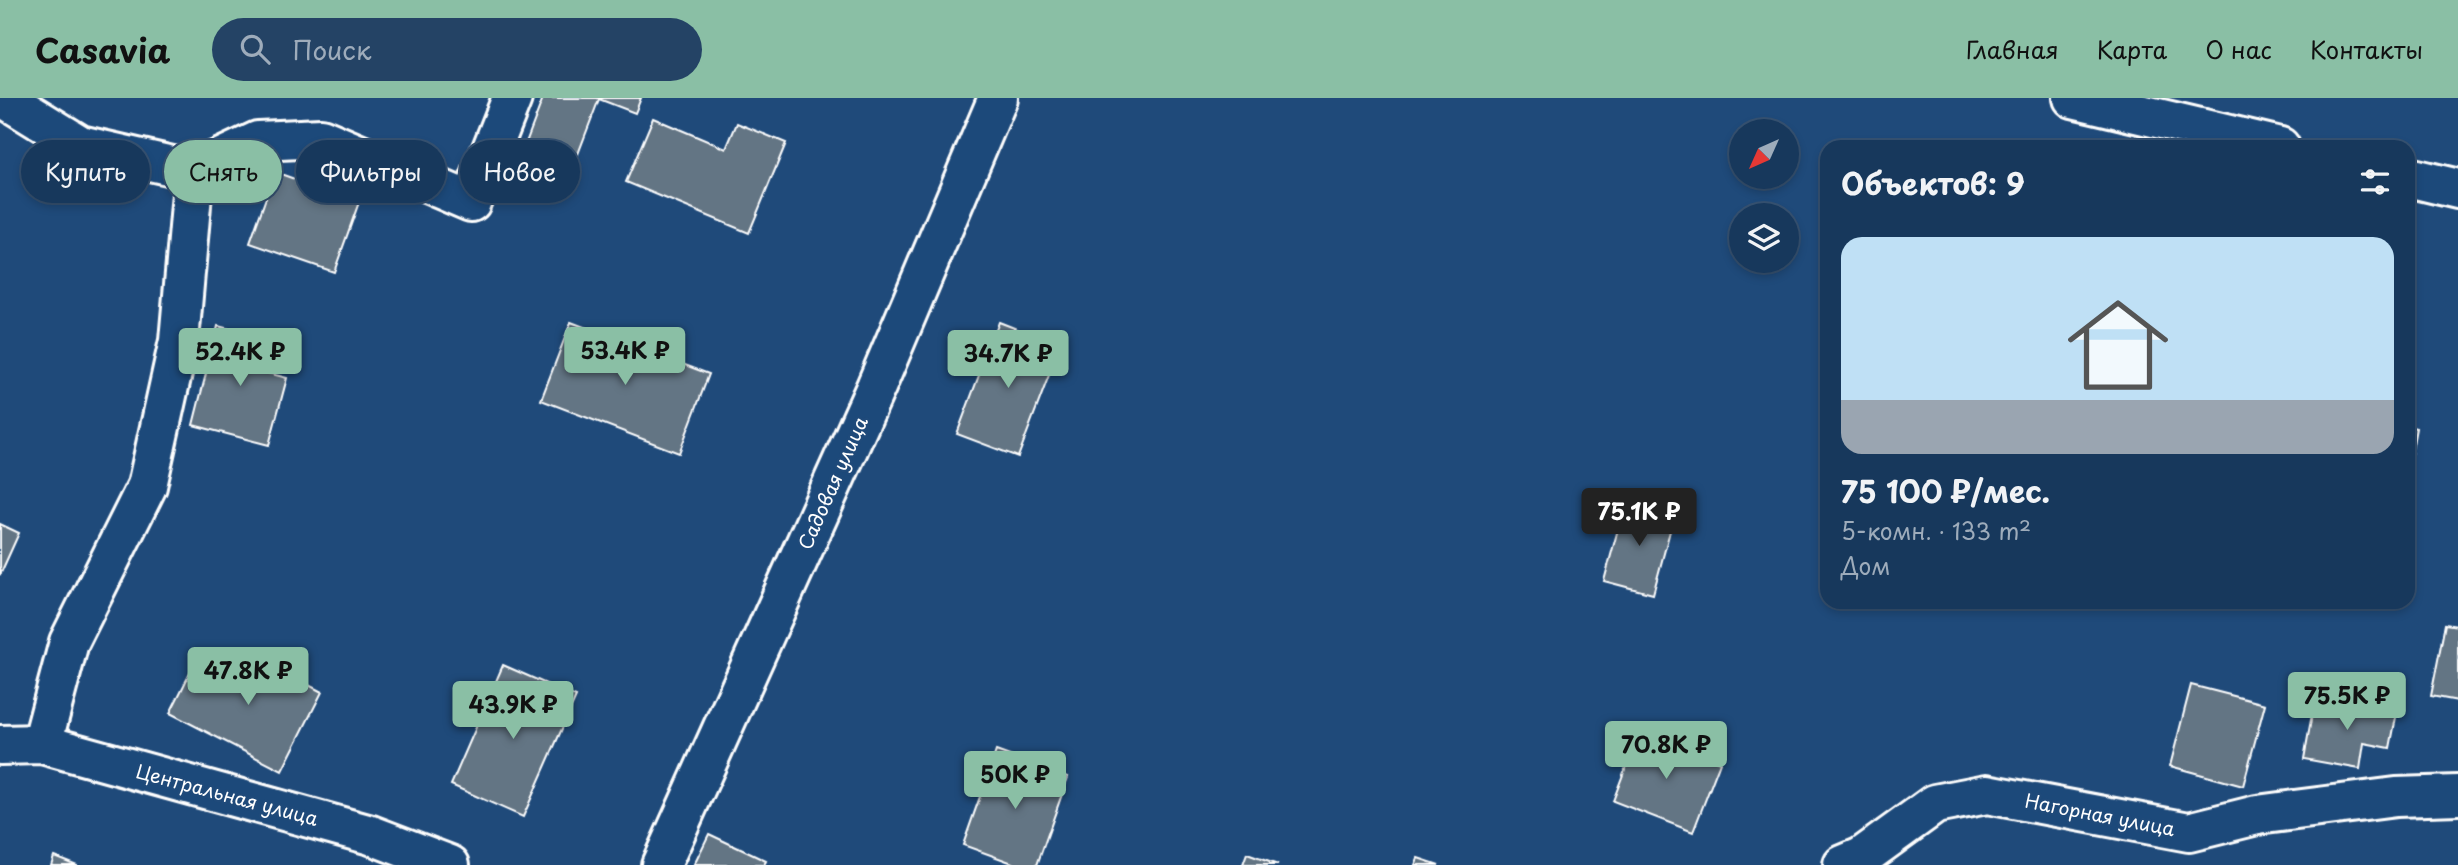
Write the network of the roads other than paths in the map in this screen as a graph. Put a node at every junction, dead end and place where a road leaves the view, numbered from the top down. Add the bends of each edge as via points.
1 (512, 98) edge
2 (998, 98) edge
3 (2073, 98) edge
4 (9, 99) edge
5 (279, 140) edge
6 (2250, 140) edge
7 (164, 164) edge
8 (2415, 179) edge
9 (2458, 189) edge
10 (191, 203) edge
11 (42, 744) junction
12 (0, 746) edge
13 (2458, 795) edge
14 (450, 865) edge
15 (661, 865) edge
16 (1843, 865) edge

1 - 5 street via 471,202 321,138
2 - 15 street, Садовая улица via 876,387
3 - 6 street
4 - 7 street via 80,145
8 - 9 street
10 - 11 street via 178,341 147,486 69,642
11 - 12 street, Центральная улица
11 - 14 street, Центральная улица via 371,835
13 - 16 street, Нагорная улица via 2396,797 2257,815 2189,832 1987,794 1935,804 1862,857

